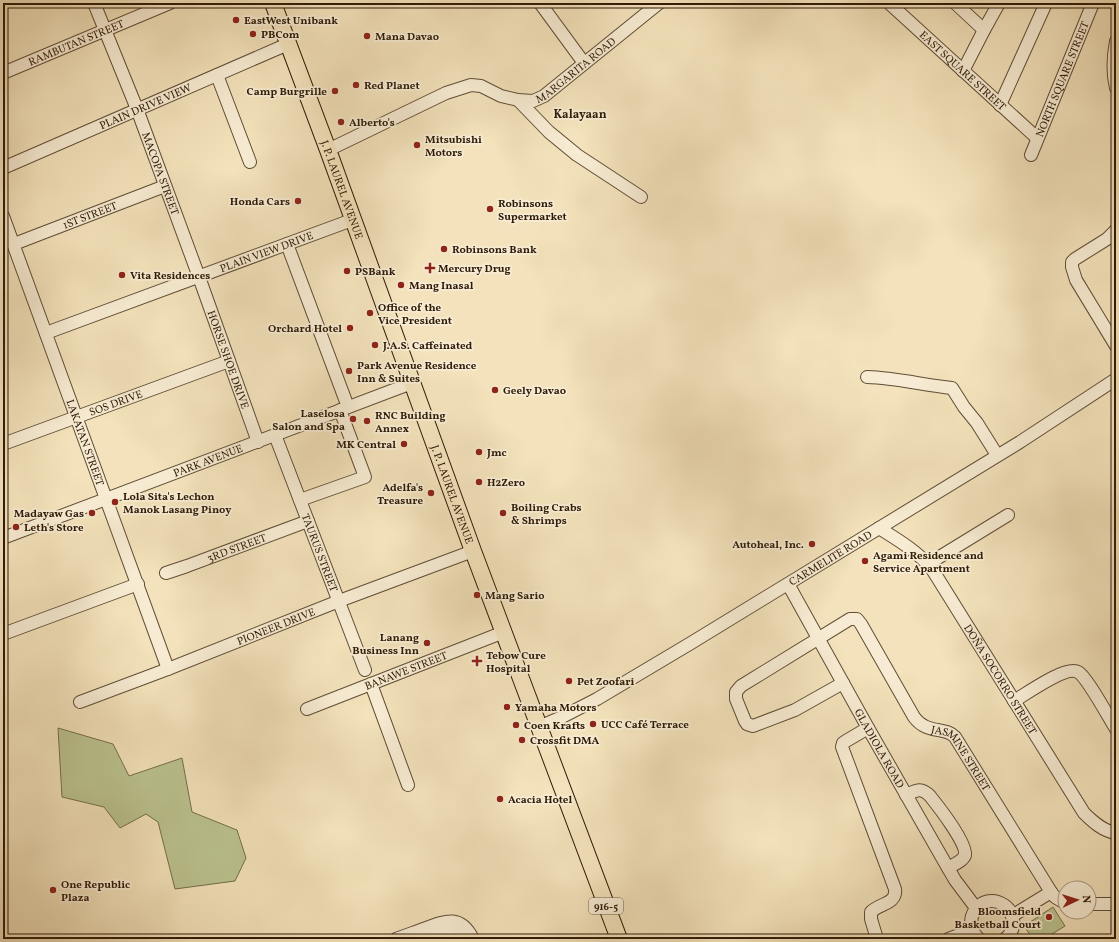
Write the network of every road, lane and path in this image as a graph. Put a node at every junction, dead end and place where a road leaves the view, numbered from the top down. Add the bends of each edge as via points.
1 (94, 3) edge
2 (170, 3) edge
3 (273, 3) edge
4 (540, 3) edge
5 (659, 3) edge
6 (889, 3) edge
7 (955, 3) edge
8 (999, 3) edge
9 (1046, 3) edge
10 (1092, 3) edge
11 (106, 30) junction
12 (984, 30) junction
13 (1116, 41) edge
14 (288, 44) junction
15 (584, 63) junction
16 (963, 71) junction
17 (3, 73) edge
18 (217, 75) junction
19 (1116, 88) edge
20 (518, 100) junction
21 (1000, 106) junction
22 (137, 110) junction
23 (1037, 138) junction
24 (328, 150) junction
25 (1031, 155) dead end
26 (250, 162) dead end
27 (3, 168) edge
28 (166, 186) junction
29 (641, 197) dead end
30 (3, 216) edge
31 (352, 220) junction
32 (1116, 230) edge
33 (14, 244) junction
34 (287, 244) junction
35 (199, 276) junction
36 (46, 333) junction
37 (1116, 346) edge
38 (229, 361) junction
39 (867, 377) dead end
40 (1116, 379) edge
41 (412, 383) junction
42 (344, 409) junction
43 (77, 417) junction
44 (275, 435) junction
45 (258, 442) junction
46 (3, 444) edge
47 (997, 455) junction
48 (107, 499) junction
49 (300, 500) junction
50 (1008, 515) dead end
51 (308, 521) junction
52 (879, 528) junction
53 (3, 538) edge
54 (473, 551) junction
55 (928, 564) junction
56 (166, 573) dead end
57 (138, 584) junction
58 (788, 584) junction
59 (339, 601) junction
60 (504, 632) junction
61 (3, 634) edge
62 (818, 639) junction
63 (168, 669) junction
64 (365, 670) dead end
65 (843, 683) junction
66 (371, 684) junction
67 (1014, 701) junction
68 (80, 702) dead end
69 (307, 709) dead end
70 (539, 727) junction
71 (868, 728) junction
72 (1116, 729) edge
73 (408, 785) dead end
74 (906, 795) junction
75 (1116, 833) edge
76 (948, 868) junction
77 (1051, 892) junction
78 (1057, 898) edge
79 (1097, 904) edge
80 (1116, 904) edge
81 (976, 908) junction
82 (1012, 916) junction
83 (976, 935) edge
84 (396, 939) edge
85 (425, 939) edge
86 (462, 939) edge
87 (473, 939) edge
88 (618, 939) edge
89 (877, 939) edge
90 (948, 939) edge
91 (1005, 939) edge

1 - 11 street, MACOPA STREET
2 - 11 street, RAMBUTAN STREET
3 - 14 main road, J. P. LAUREL AVENUE / 916-5
4 - 15 street
5 - 15 street, MARGARITA ROAD
6 - 16 street, EAST SQUARE STREET
7 - 12 street
8 - 12 street
9 - 21 street
10 - 23 street, NORTH SQUARE STREET
11 - 17 street, RAMBUTAN STREET
11 - 22 street, MACOPA STREET
12 - 16 street
13 - 19 street via 1113,76
14 - 18 street, PLAIN DRIVE VIEW
14 - 24 main road, J. P. LAUREL AVENUE / 916-5
15 - 20 street, MARGARITA ROAD via 544,96 533,101
16 - 21 street, EAST SQUARE STREET
18 - 22 street, PLAIN DRIVE VIEW
18 - 26 street
20 - 24 street, MARGARITA ROAD via 501,96 481,86 459,88
20 - 29 street via 549,132 577,155
21 - 23 street, EAST SQUARE STREET
22 - 27 street, PLAIN DRIVE VIEW
22 - 28 street, MACOPA STREET
23 - 25 street, NORTH SQUARE STREET
24 - 31 main road, J. P. LAUREL AVENUE / 916-5
28 - 33 street, 1ST STREET
28 - 35 street, MACOPA STREET
30 - 33 street, LAKATAN STREET
31 - 34 street, PLAIN VIEW DRIVE
31 - 41 main road, J. P. LAUREL AVENUE / 916-5
32 - 37 street via 1107,240 1072,262 1076,280
33 - 36 street, LAKATAN STREET
34 - 35 street, PLAIN VIEW DRIVE
34 - 42 street
35 - 36 street, PLAIN VIEW DRIVE
35 - 38 street, HORSE SHOE DRIVE
36 - 43 street, LAKATAN STREET
38 - 43 street, SOS DRIVE
38 - 45 street, HORSE SHOE DRIVE
39 - 47 street via 884,377 952,388
40 - 47 street, CARMELITE ROAD
41 - 42 street, PARK AVENUE
41 - 54 main road, J. P. LAUREL AVENUE / 916-5
42 - 44 street, PARK AVENUE
42 - 49 street via 364,477
43 - 46 street, SOS DRIVE
43 - 48 street, LAKATAN STREET
44 - 45 street, PARK AVENUE
44 - 49 street, TAURUS STREET
45 - 48 street, PARK AVENUE
47 - 52 street, CARMELITE ROAD
48 - 53 street, PARK AVENUE
48 - 57 street, LAKATAN STREET
49 - 51 street, TAURUS STREET
50 - 55 street
51 - 56 street, 3RD STREET
51 - 59 street, TAURUS STREET
52 - 55 street, DOÑA SOCORRO STREET
52 - 58 street, CARMELITE ROAD
54 - 59 street, PIONEER DRIVE
54 - 60 main road, J. P. LAUREL AVENUE / 916-5
55 - 67 street, DOÑA SOCORRO STREET
57 - 61 street
57 - 63 street, LAKATAN STREET
58 - 62 street, GLADIOLA ROAD
58 - 70 street, CARMELITE ROAD via 597,699
59 - 63 street, PIONEER DRIVE
59 - 64 street, TAURUS STREET
60 - 66 street, BANAWE STREET
60 - 70 main road, J. P. LAUREL AVENUE / 916-5
62 - 65 street, GLADIOLA ROAD
62 - 65 street via 741,686 736,692 736,699 745,721 753,726 795,710
62 - 77 street, JASMINE STREET via 850,619 857,619 918,723 955,737
63 - 68 street, PIONEER DRIVE
65 - 71 street, GLADIOLA ROAD
66 - 69 street, BANAWE STREET
66 - 73 street
67 - 72 street via 1057,675 1077,671 1083,676
67 - 75 street, DOÑA SOCORRO STREET via 1084,813 1096,824
70 - 88 main road, J. P. LAUREL AVENUE / 916-5
71 - 74 street, GLADIOLA ROAD
71 - 89 street via 846,741 842,747 895,889 893,899 872,912 871,919
74 - 76 street, GLADIOLA ROAD
74 - 76 street via 916,790 925,791 959,837 965,854 960,861
76 - 81 street, GLADIOLA ROAD
77 - 78 street, JASMINE STREET
77 - 82 street
79 - 80 street
81 - 82 street via 982,903 998,902 1009,909
81 - 83 street via 971,919
82 - 91 street via 1012,929
83 - 90 street
84 - 87 street via 447,921 457,922 466,927
85 - 86 street via 450,931

